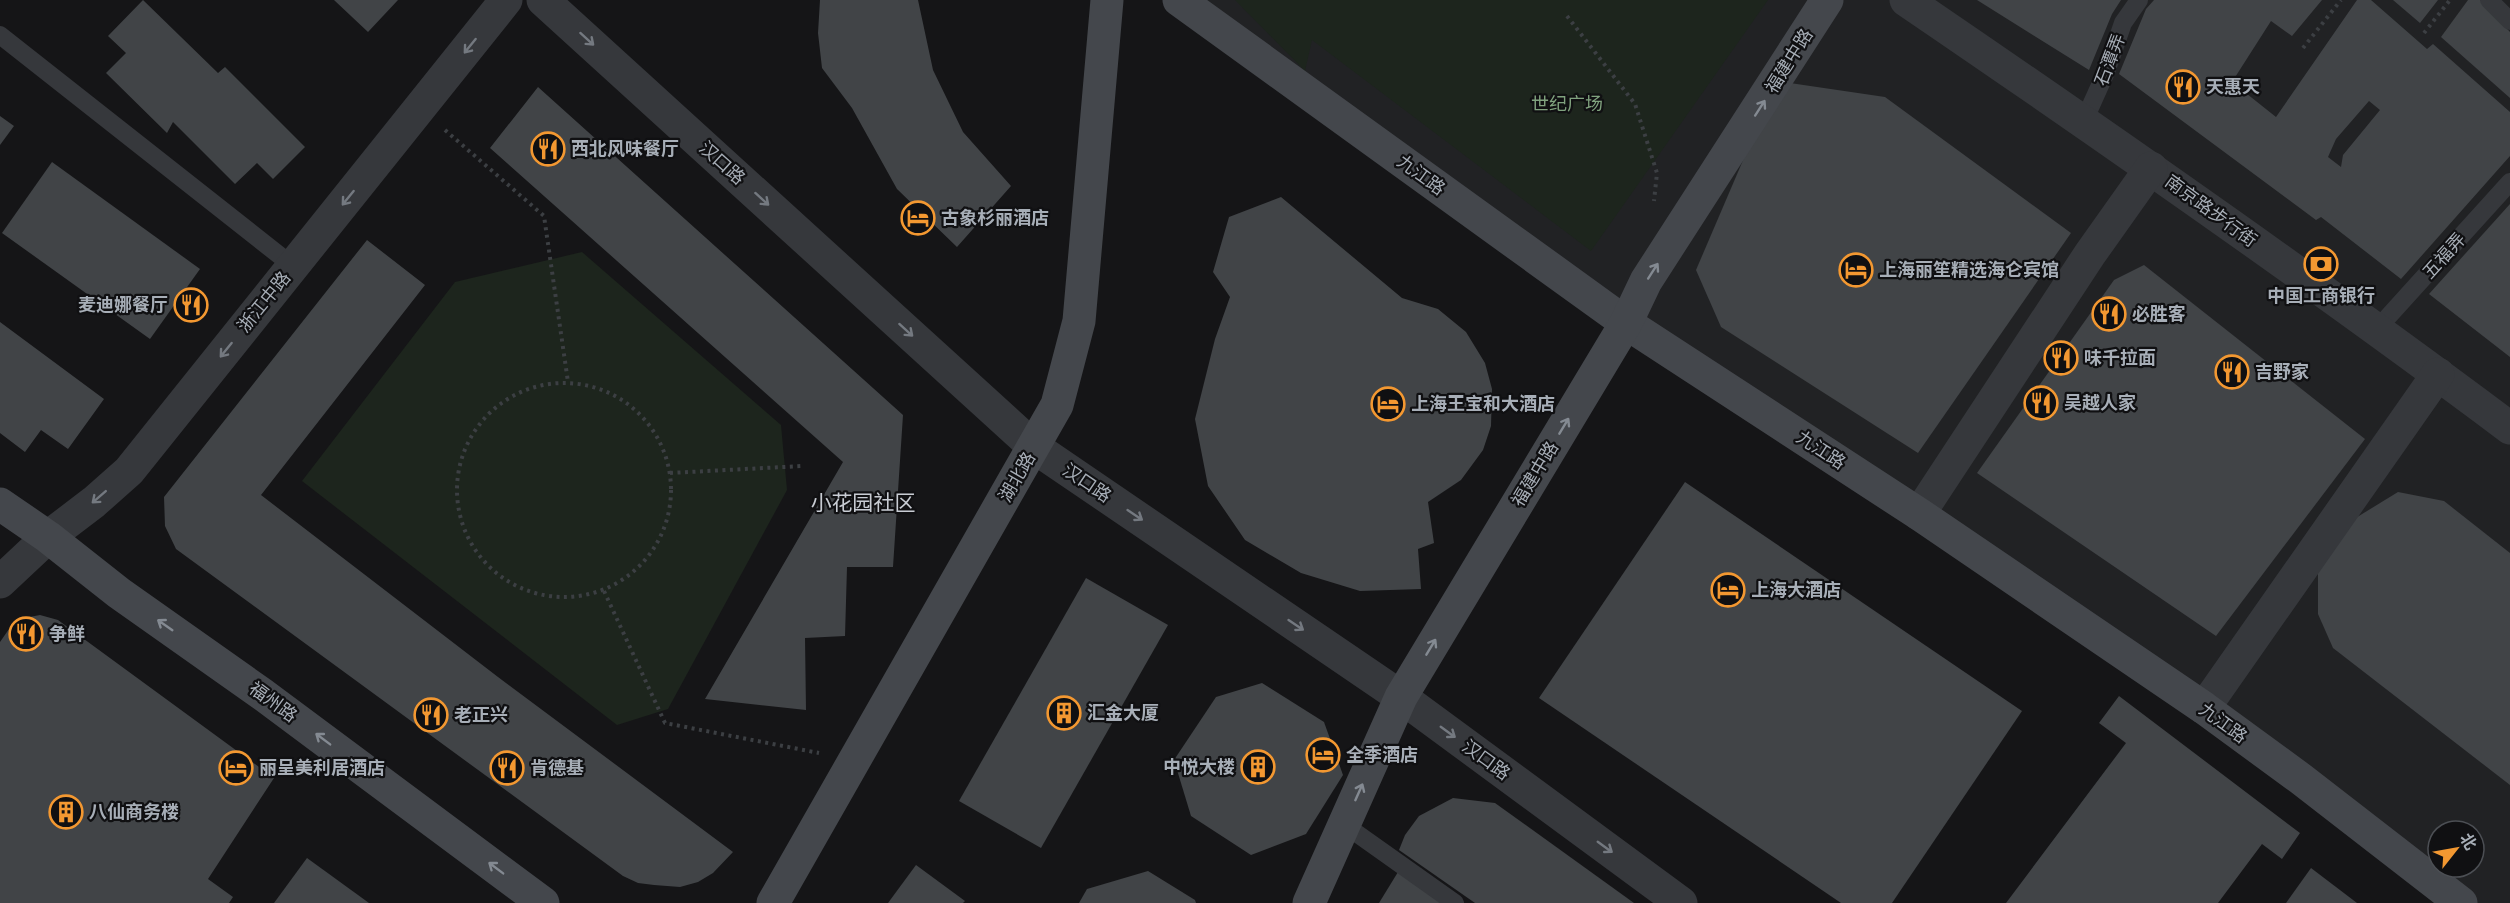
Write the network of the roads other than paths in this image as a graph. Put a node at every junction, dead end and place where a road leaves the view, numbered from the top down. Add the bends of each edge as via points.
1 (506, 0) edge
2 (543, 0) edge
3 (1107, 0) edge
4 (1179, 0) edge
5 (1827, 0) edge
6 (1906, 0) edge
7 (2139, 0) edge
8 (2489, 0) edge
9 (2510, 21) edge
10 (0, 35) edge
11 (2084, 121) junction
12 (2151, 168) junction
13 (2510, 182) edge
14 (293, 266) junction
15 (1626, 323) junction
16 (2377, 329) junction
17 (2438, 374) junction
18 (2510, 428) edge
19 (1034, 447) junction
20 (0, 504) edge
21 (1919, 514) junction
22 (48, 537) junction
23 (0, 582) edge
24 (1401, 697) junction
25 (2204, 708) junction
26 (1345, 825) junction
27 (543, 903) edge
28 (773, 903) edge
29 (1309, 903) edge
30 (1455, 903) edge
31 (1681, 903) edge
32 (2461, 903) edge

1 -> 14 street, 浙江中路
2 -> 19 street, 汉口路
3 - 19 street, 湖北路 via 1078,321 1057,405
4 - 15 street, 九江路
15 -> 5 street, 福建中路 via 1646,281
6 - 11 street, 南京路步行街
7 - 11 lane, 石潭弄 via 2123,23
8 - 9 lane
10 - 14 lane
11 - 12 street, 南京路步行街
12 - 16 street, 南京路步行街
12 - 21 street
13 - 16 lane, 五福弄
14 -> 22 street, 浙江中路 via 129,471
15 - 21 street, 九江路
24 -> 15 street, 福建中路
16 - 17 street, 南京路步行街
17 - 18 street, 南京路步行街
17 - 25 street
19 -> 24 street, 汉口路
19 - 28 street, 湖北路
20 - 22 street, 福州路
21 - 25 street, 九江路
22 - 23 street, 浙江中路
27 -> 22 street, 福州路
26 -> 24 street, 福建中路
24 -> 31 street, 汉口路
25 - 32 street, 九江路
26 - 29 street, 福建中路
26 - 30 lane

